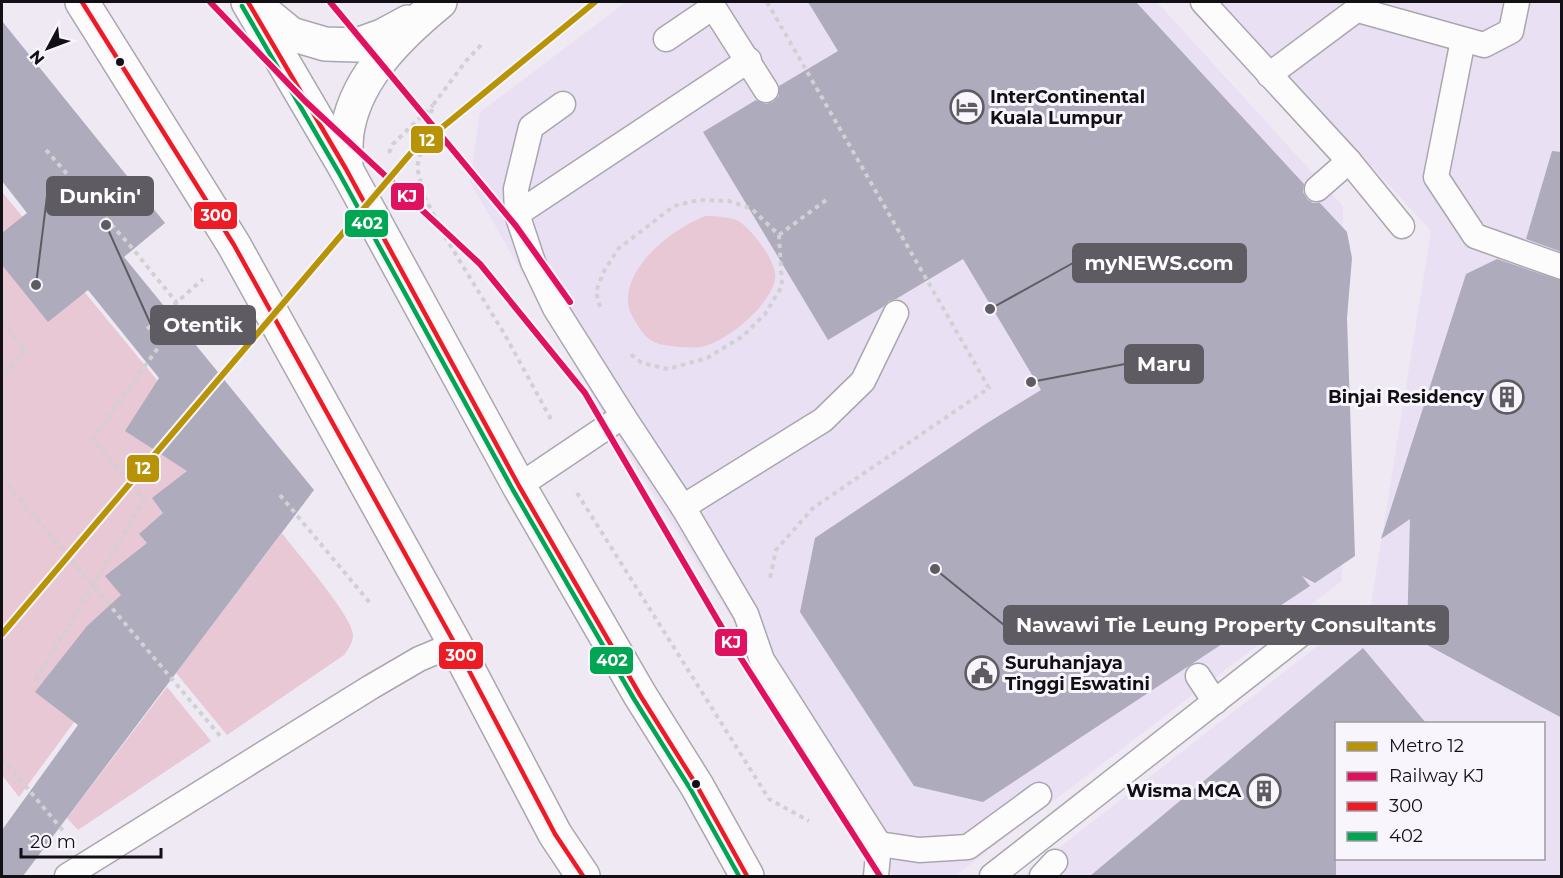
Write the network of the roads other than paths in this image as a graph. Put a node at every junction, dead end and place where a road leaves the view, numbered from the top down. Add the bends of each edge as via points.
1 (82, 2) edge
2 (250, 2) edge
3 (1203, 2) edge
4 (1517, 2) edge
5 (711, 4) edge
6 (1363, 5) edge
7 (434, 7) edge
8 (666, 39) dead end
9 (1463, 40) junction
10 (748, 60) junction
11 (1269, 75) junction
12 (766, 90) dead end
13 (563, 104) dead end
14 (1349, 161) junction
15 (346, 169) junction
16 (1317, 189) dead end
17 (517, 214) junction
18 (1402, 226) dead end
19 (1562, 267) edge
20 (896, 313) dead end
21 (618, 419) junction
22 (519, 486) junction
23 (683, 507) junction
24 (1310, 627) dead end
25 (455, 644) junction
26 (762, 660) junction
27 (1198, 676) dead end
28 (1215, 702) junction
29 (1039, 795) dead end
30 (879, 844) junction
31 (67, 876) edge
32 (583, 876) edge
33 (747, 876) edge
34 (876, 876) edge
35 (992, 876) edge

1 - 25 main road via 234,245
2 - 7 main road via 291,34 325,44 357,45
2 - 15 main road
3 - 11 lane
4 - 9 lane via 1511,30 1484,45
5 - 8 lane
5 - 10 lane
6 - 9 lane
6 - 11 lane
7 - 15 main road via 390,48 357,96 347,128
9 - 19 lane via 1436,177 1475,236
10 - 12 lane
10 - 17 lane
11 - 14 lane
13 - 17 lane via 531,128 516,189
14 - 16 lane
14 - 18 lane
15 - 22 main road
17 - 21 lane via 555,308
20 - 23 lane via 863,381 823,420
21 - 22 lane
21 - 23 lane
21 - 26 lane
22 - 33 main road
23 - 26 lane via 746,614
24 - 28 lane
25 - 31 lane via 419,659 371,687
25 - 32 main road via 555,834
26 - 30 lane
27 - 28 lane
28 - 35 lane
29 - 30 lane via 968,847 919,850
30 - 34 lane

